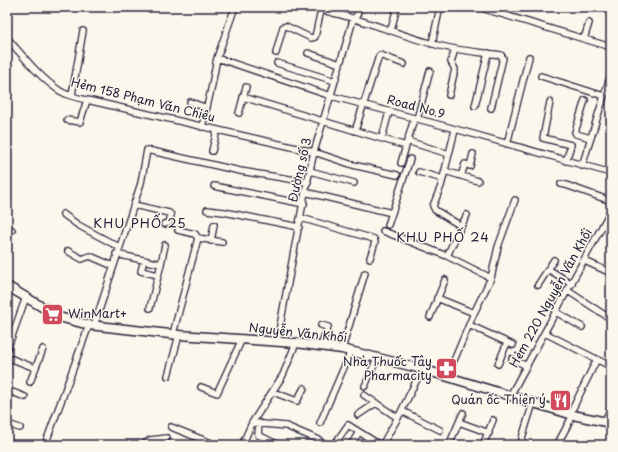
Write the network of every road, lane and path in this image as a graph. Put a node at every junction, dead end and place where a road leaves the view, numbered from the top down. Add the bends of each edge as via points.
1 (234, 7) edge
2 (360, 7) edge
3 (397, 7) edge
4 (440, 7) edge
5 (478, 7) edge
6 (322, 8) edge
7 (354, 18) junction
8 (589, 23) dead end
9 (391, 30) junction
10 (83, 31) dead end
11 (7, 38) edge
12 (584, 39) junction
13 (432, 44) junction
14 (611, 47) edge
15 (455, 49) junction
16 (276, 53) dead end
17 (308, 53) dead end
18 (488, 53) junction
19 (529, 57) dead end
20 (217, 58) junction
21 (276, 63) dead end
22 (340, 64) junction
23 (404, 64) dead end
24 (430, 71) dead end
25 (611, 74) edge
26 (541, 76) dead end
27 (335, 81) junction
28 (246, 87) dead end
29 (72, 95) junction
30 (449, 95) dead end
31 (331, 96) junction
32 (604, 96) junction
33 (243, 97) junction
34 (87, 100) junction
35 (584, 100) dead end
36 (190, 102) dead end
37 (550, 102) dead end
38 (364, 105) junction
39 (475, 106) dead end
40 (207, 108) junction
41 (491, 108) dead end
42 (389, 112) junction
43 (239, 113) dead end
44 (415, 119) junction
45 (67, 120) dead end
46 (324, 122) junction
47 (202, 127) junction
48 (455, 130) junction
49 (220, 131) junction
50 (355, 131) junction
51 (382, 138) junction
52 (591, 138) junction
53 (406, 144) junction
54 (507, 144) junction
55 (212, 151) dead end
56 (314, 152) junction
57 (449, 154) junction
58 (474, 154) dead end
59 (410, 159) dead end
60 (566, 161) junction
61 (400, 163) dead end
62 (582, 166) junction
63 (310, 171) junction
64 (445, 171) junction
65 (419, 172) dead end
66 (611, 173) edge
67 (397, 175) dead end
68 (461, 176) junction
69 (443, 179) junction
70 (478, 181) dead end
71 (308, 182) junction
72 (354, 183) dead end
73 (561, 184) dead end
74 (214, 186) dead end
75 (305, 192) junction
76 (514, 200) dead end
77 (611, 201) edge
78 (304, 204) junction
79 (134, 205) junction
80 (207, 210) dead end
81 (611, 210) edge
82 (392, 213) junction
83 (63, 214) dead end
84 (467, 215) dead end
85 (301, 218) junction
86 (164, 224) dead end
87 (214, 225) dead end
88 (388, 225) dead end
89 (461, 226) junction
90 (299, 227) junction
91 (178, 230) dead end
92 (383, 231) dead end
93 (198, 238) junction
94 (211, 241) junction
95 (222, 242) dead end
96 (165, 245) dead end
97 (119, 247) junction
98 (68, 251) dead end
99 (116, 254) junction
100 (447, 256) junction
101 (370, 258) dead end
102 (144, 260) junction
103 (554, 260) dead end
104 (584, 261) junction
105 (161, 264) junction
106 (113, 266) junction
107 (548, 270) junction
108 (365, 273) dead end
109 (611, 273) edge
110 (158, 275) junction
111 (491, 278) junction
112 (445, 280) dead end
113 (572, 284) junction
114 (538, 285) dead end
115 (7, 286) edge
116 (568, 291) junction
117 (26, 297) junction
118 (437, 298) junction
119 (150, 308) dead end
120 (556, 312) junction
121 (474, 313) junction
122 (430, 317) dead end
123 (611, 319) edge
124 (321, 325) dead end
125 (469, 325) junction
126 (91, 326) junction
127 (582, 327) dead end
128 (545, 333) junction
129 (176, 335) junction
130 (9, 338) edge
131 (242, 339) junction
132 (277, 342) junction
133 (296, 343) junction
134 (507, 343) junction
135 (513, 345) dead end
136 (321, 346) junction
137 (43, 349) dead end
138 (342, 349) junction
139 (7, 350) edge
140 (351, 351) junction
141 (7, 357) edge
142 (377, 358) junction
143 (512, 359) dead end
144 (597, 359) junction
145 (498, 364) dead end
146 (606, 364) dead end
147 (527, 366) junction
148 (36, 368) junction
149 (422, 369) junction
150 (168, 376) dead end
151 (447, 377) junction
152 (30, 382) dead end
153 (365, 386) dead end
154 (201, 387) dead end
155 (304, 388) dead end
156 (7, 390) edge
157 (273, 392) junction
158 (364, 395) dead end
159 (510, 396) junction
160 (25, 397) dead end
161 (376, 403) junction
162 (533, 403) junction
163 (611, 408) edge
164 (402, 411) junction
165 (463, 413) dead end
166 (572, 414) junction
167 (358, 415) dead end
168 (398, 418) junction
169 (493, 420) dead end
170 (459, 422) junction
171 (252, 423) junction
172 (259, 423) junction
173 (320, 423) dead end
174 (607, 423) edge
175 (7, 424) edge
176 (171, 427) dead end
177 (20, 428) dead end
178 (440, 430) dead end
179 (359, 432) junction
180 (489, 433) junction
181 (167, 438) dead end
182 (319, 440) dead end
183 (45, 445) edge
184 (143, 445) edge
185 (216, 445) edge
186 (242, 445) edge
187 (279, 445) edge
188 (334, 445) edge
189 (351, 445) edge
190 (381, 445) edge
191 (449, 445) edge
192 (483, 445) edge
193 (523, 445) edge
194 (558, 445) edge

1 - 20 street
2 - 7 street, Đường số 3
3 - 9 street
4 - 13 street
5 - 12 street
6 - 7 street
6 - 16 street via 315,37 311,38 283,26
7 - 9 street
7 - 22 street, Đường số 3
8 - 12 street
9 - 13 street
10 - 29 street
11 - 29 street, Hẻm 158 Phạm Văn Chiêu via 48,82 61,92
12 - 14 street
13 - 15 street
15 - 18 street
15 - 30 street via 451,62 455,69
17 - 22 street
18 - 39 street
18 - 41 street via 501,55 503,58
19 - 54 street
20 - 31 street, Road No.9
20 - 40 street
21 - 27 street
22 - 27 street, Đường số 3
23 - 38 street via 379,56
24 - 44 street
25 - 32 street
26 - 32 street
27 - 31 street, Đường số 3
28 - 33 street
29 - 34 street, Hẻm 158 Phạm Văn Chiêu
31 - 38 street, Road No.9
31 - 46 street, Đường số 3
32 - 52 street
33 - 43 street
33 - 46 street
34 - 45 street via 80,122
34 - 47 street, Hẻm 158 Phạm Văn Chiêu
35 - 52 street via 575,132
36 - 40 street
37 - 60 street via 543,138 571,145
38 - 42 street, Road No.9
38 - 50 street
40 - 47 street
42 - 44 street, Road No.9
42 - 51 street
44 - 48 street, Road No.9
44 - 53 street
46 - 50 street
46 - 56 street, Đường số 3
47 - 49 street, Hẻm 158 Phạm Văn Chiêu
48 - 54 street, Road No.9
48 - 57 street
49 - 55 street
49 - 56 street, Hẻm 158 Phạm Văn Chiêu
50 - 51 street
51 - 53 street
52 - 62 street
53 - 57 street
53 - 61 street
54 - 60 street, Road No.9
56 - 63 street, Đường số 3
56 - 67 street, Hẻm 158 Phạm Văn Chiêu via 353,165
57 - 64 street
58 - 68 street via 470,166 465,164
59 - 82 street
60 - 62 street, Road No.9
62 - 66 street, Road No.9
63 - 71 street, Đường số 3
63 - 72 street
64 - 68 street
64 - 69 street
65 - 69 street
68 - 70 street
69 - 89 street via 433,208
71 - 75 street, Đường số 3
71 - 79 street via 240,171 147,150
73 - 77 street
74 - 78 street
75 - 78 street, Đường số 3
75 - 82 street
76 - 111 street via 498,247
78 - 85 street, Đường số 3
79 - 86 street via 169,213 169,223
79 - 97 street
80 - 90 street
81 - 104 street, Hẻm 220 Nguyễn Văn Khối
82 - 88 street
83 - 97 street
84 - 89 street
85 - 90 street, Đường số 3
85 - 101 street via 374,239
87 - 94 street
89 - 100 street
90 - 132 street, Đường số 3
91 - 93 street via 195,234
92 - 100 street
93 - 94 street
93 - 129 street
94 - 95 street
96 - 105 street
97 - 99 street
98 - 106 street via 82,259 90,256
99 - 102 street
99 - 106 street
100 - 111 street
102 - 105 street
102 - 110 street via 142,271
103 - 107 street
104 - 109 street
104 - 113 street, Hẻm 220 Nguyễn Văn Khối
105 - 110 street
106 - 126 street
107 - 113 street
107 - 114 street
108 - 138 street
110 - 119 street
111 - 121 street
112 - 118 street
113 - 116 street, Hẻm 220 Nguyễn Văn Khối
115 - 117 street, Nguyễn Văn Khối
116 - 120 street, Hẻm 220 Nguyễn Văn Khối
116 - 123 street
117 - 126 street, Nguyễn Văn Khối via 59,317
117 - 130 street
118 - 121 street
118 - 122 street
120 - 127 street
120 - 128 street, Hẻm 220 Nguyễn Văn Khối
121 - 125 street
124 - 136 street via 328,327
125 - 134 street
125 - 151 street
126 - 129 street, Nguyễn Văn Khối
126 - 183 street
128 - 144 street
128 - 147 street, Hẻm 220 Nguyễn Văn Khối
129 - 131 street, Nguyễn Văn Khối
129 - 150 street
130 - 139 street
131 - 132 street, Nguyễn Văn Khối
131 - 154 street via 217,393
132 - 133 street, Nguyễn Văn Khối
133 - 136 street, Nguyễn Văn Khối
133 - 157 street via 283,376
134 - 135 street
134 - 145 street
136 - 138 street, Nguyễn Văn Khối
137 - 148 street
138 - 140 street, Nguyễn Văn Khối
140 - 142 street, Nguyễn Văn Khối
140 - 173 street
141 - 148 street
142 - 149 street, Nguyễn Văn Khối
142 - 153 street
143 - 147 street
144 - 146 street
144 - 166 street
147 - 159 street, Hẻm 220 Nguyễn Văn Khối
148 - 152 street
149 - 151 street, Nguyễn Văn Khối
149 - 164 street
151 - 159 street, Nguyễn Văn Khối
155 - 157 street via 297,401
156 - 160 street
157 - 171 street
158 - 161 street
159 - 162 street, Nguyễn Văn Khối
161 - 167 street
161 - 168 street
162 - 166 street, Nguyễn Văn Khối
162 - 193 street via 522,438
163 - 174 street
164 - 168 street
164 - 178 street
165 - 170 street
166 - 174 street, Nguyễn Văn Khối
166 - 194 street
168 - 190 street
169 - 180 street
170 - 180 street
170 - 191 street
171 - 172 street
171 - 186 street
172 - 182 street via 286,426
172 - 187 street via 258,435
175 - 177 street
176 - 185 street
179 - 188 street via 348,425
179 - 189 street
179 - 190 street
180 - 192 street
181 - 184 street via 150,440

